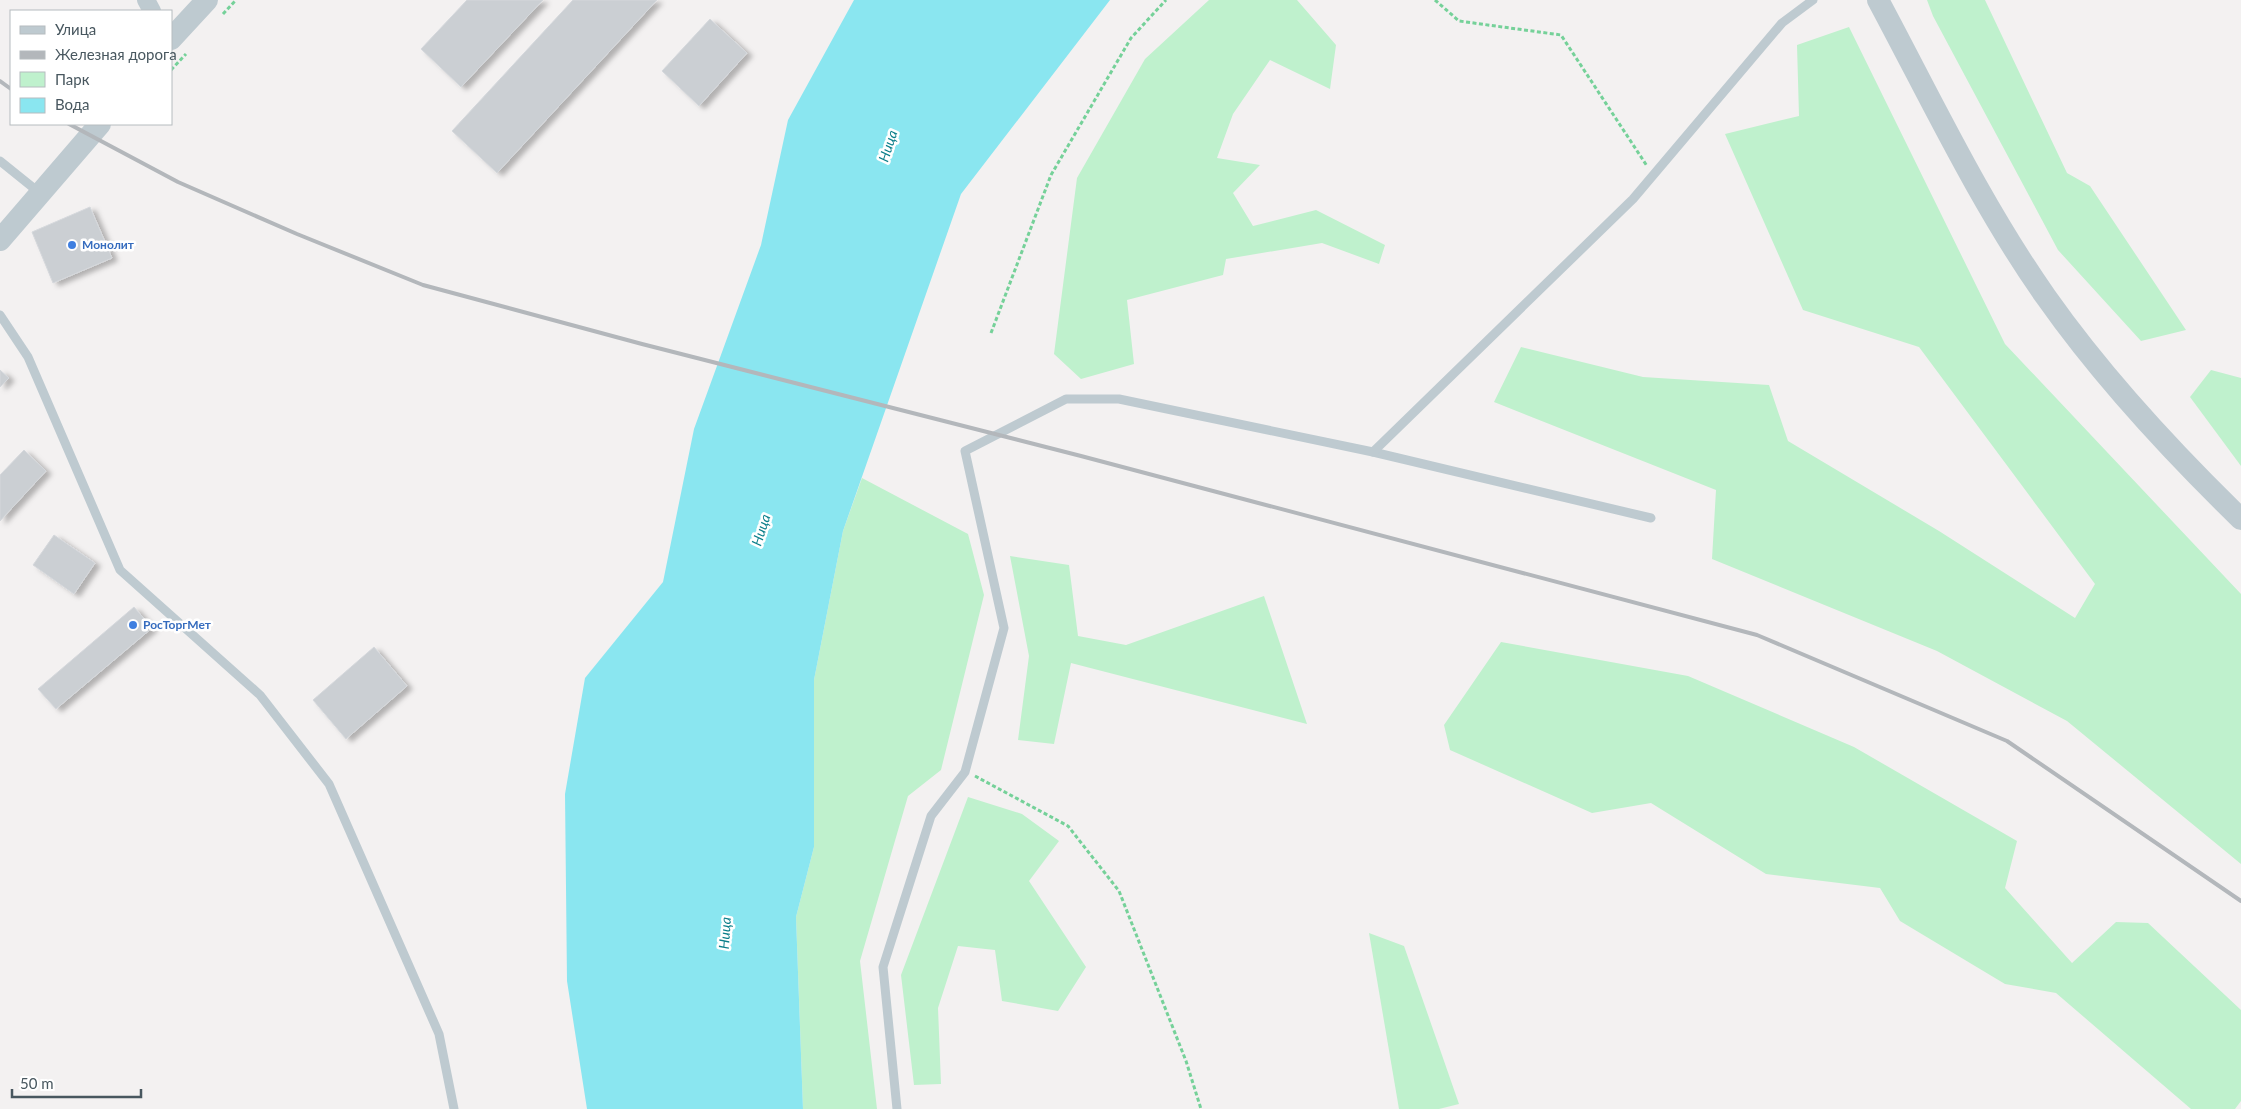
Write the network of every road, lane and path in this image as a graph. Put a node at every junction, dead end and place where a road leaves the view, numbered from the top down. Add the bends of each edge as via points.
1 (207, 0) edge
2 (1166, 0) edge
3 (1435, 0) edge
4 (1813, 0) edge
5 (1878, 0) edge
6 (172, 38) edge
7 (99, 125) edge
8 (0, 161) edge
9 (1653, 174) junction
10 (41, 194) junction
11 (0, 240) edge
12 (0, 315) edge
13 (992, 333) dead end
14 (1373, 452) junction
15 (1651, 518) dead end
16 (2241, 519) edge
17 (965, 772) junction
18 (454, 1109) edge
19 (897, 1109) edge
20 (1201, 1109) edge

1 - 6 street
2 - 13 path via 1131,38 1051,175
3 - 9 path via 1459,21 1561,35
4 - 9 lane via 1782,23
5 - 16 street via 1998,223 2046,297 2106,377 2179,459
7 - 10 street
8 - 10 lane
9 - 14 lane via 1633,199
10 - 11 street
12 - 18 lane via 28,357 120,570 260,695 329,784 438,1034
14 - 15 lane
14 - 17 lane via 1119,399 1066,399 965,451 1004,628
17 - 19 lane via 931,816 883,967
17 - 20 path via 1068,826 1119,891 1186,1061

